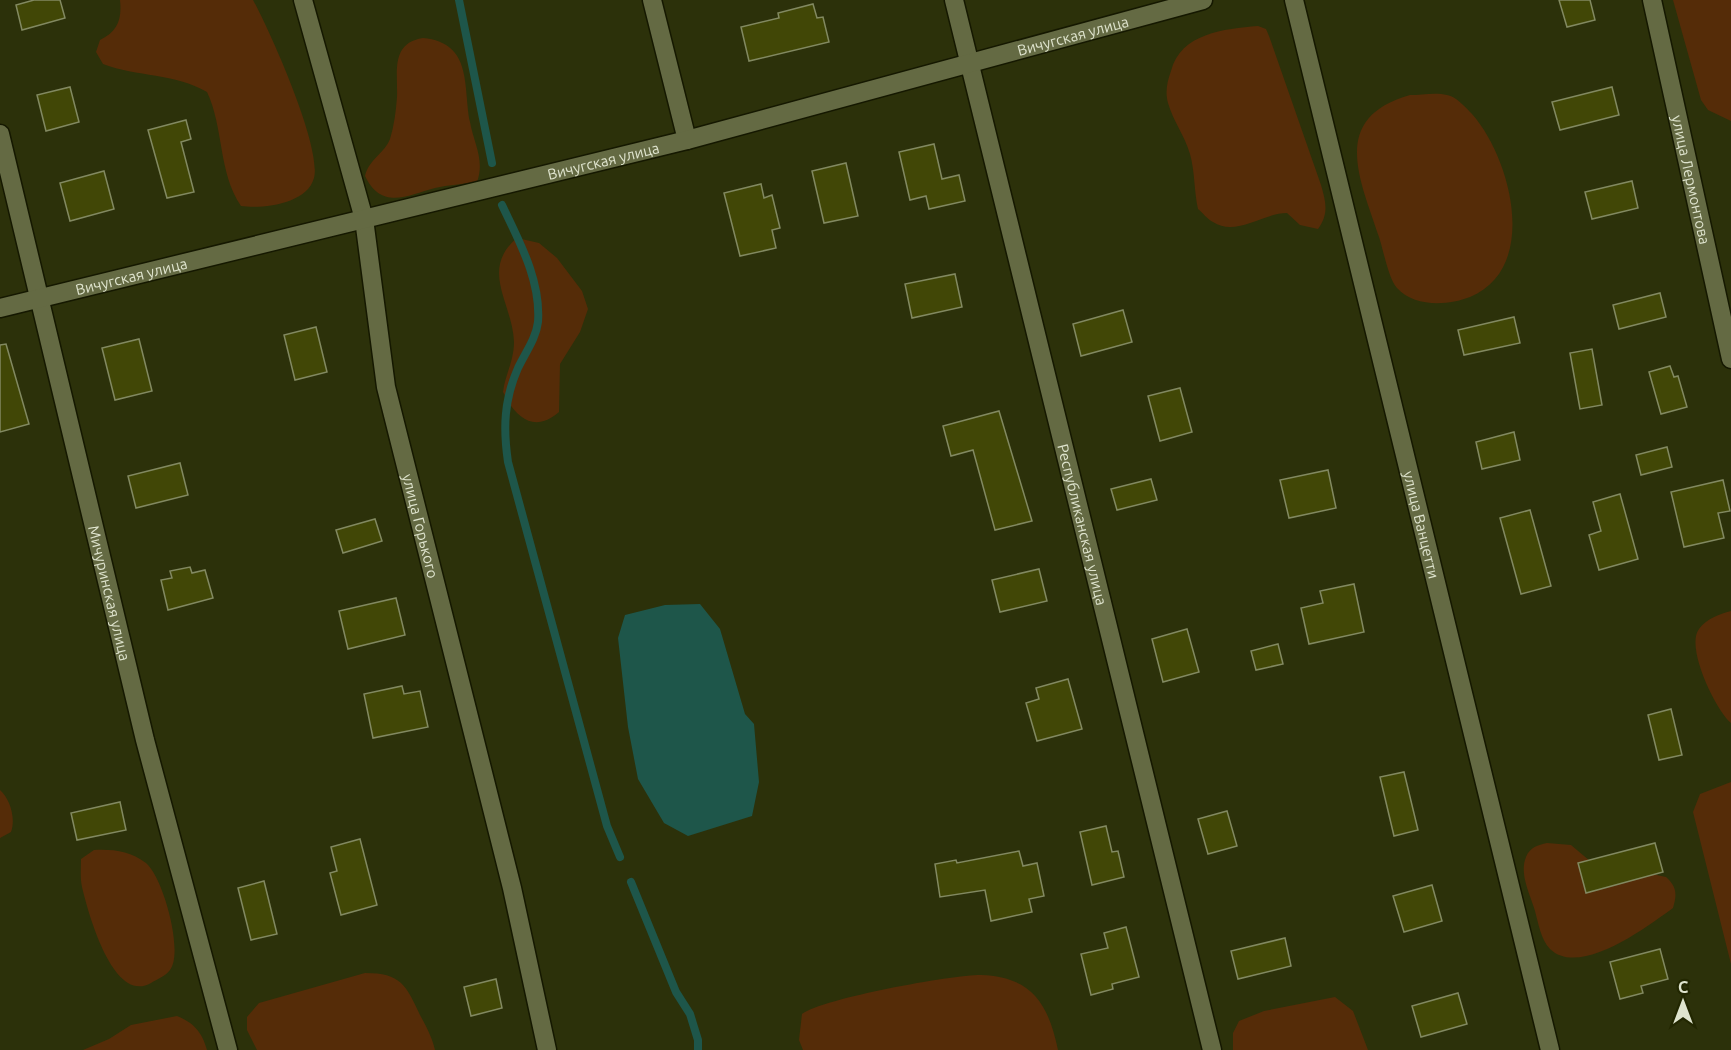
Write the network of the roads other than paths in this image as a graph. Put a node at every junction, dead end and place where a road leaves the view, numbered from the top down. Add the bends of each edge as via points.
1 (303, 0) edge
2 (652, 0) edge
3 (954, 0) edge
4 (1203, 0) edge
5 (1294, 0) edge
6 (1652, 0) edge
7 (972, 65) junction
8 (0, 134) edge
9 (687, 140) junction
10 (364, 219) junction
11 (39, 298) junction
12 (0, 308) edge
13 (1731, 359) edge
14 (228, 1050) edge
15 (547, 1050) edge
16 (1212, 1050) edge
17 (1550, 1050) edge

1 - 10 street, улица Горького
2 - 9 street
3 - 7 street, Республиканская улица
4 - 7 street, Вичугская улица
5 - 17 street, улица Ванцетти
6 - 13 street, улица Лермонтова
7 - 9 street, Вичугская улица
7 - 16 street, Республиканская улица
8 - 11 street, Мичуринская улица
9 - 10 street, Вичугская улица
10 - 11 street, Вичугская улица
10 - 15 street, улица Горького via 386,387 512,888
11 - 12 street, Вичугская улица
11 - 14 street, Мичуринская улица via 145,740

